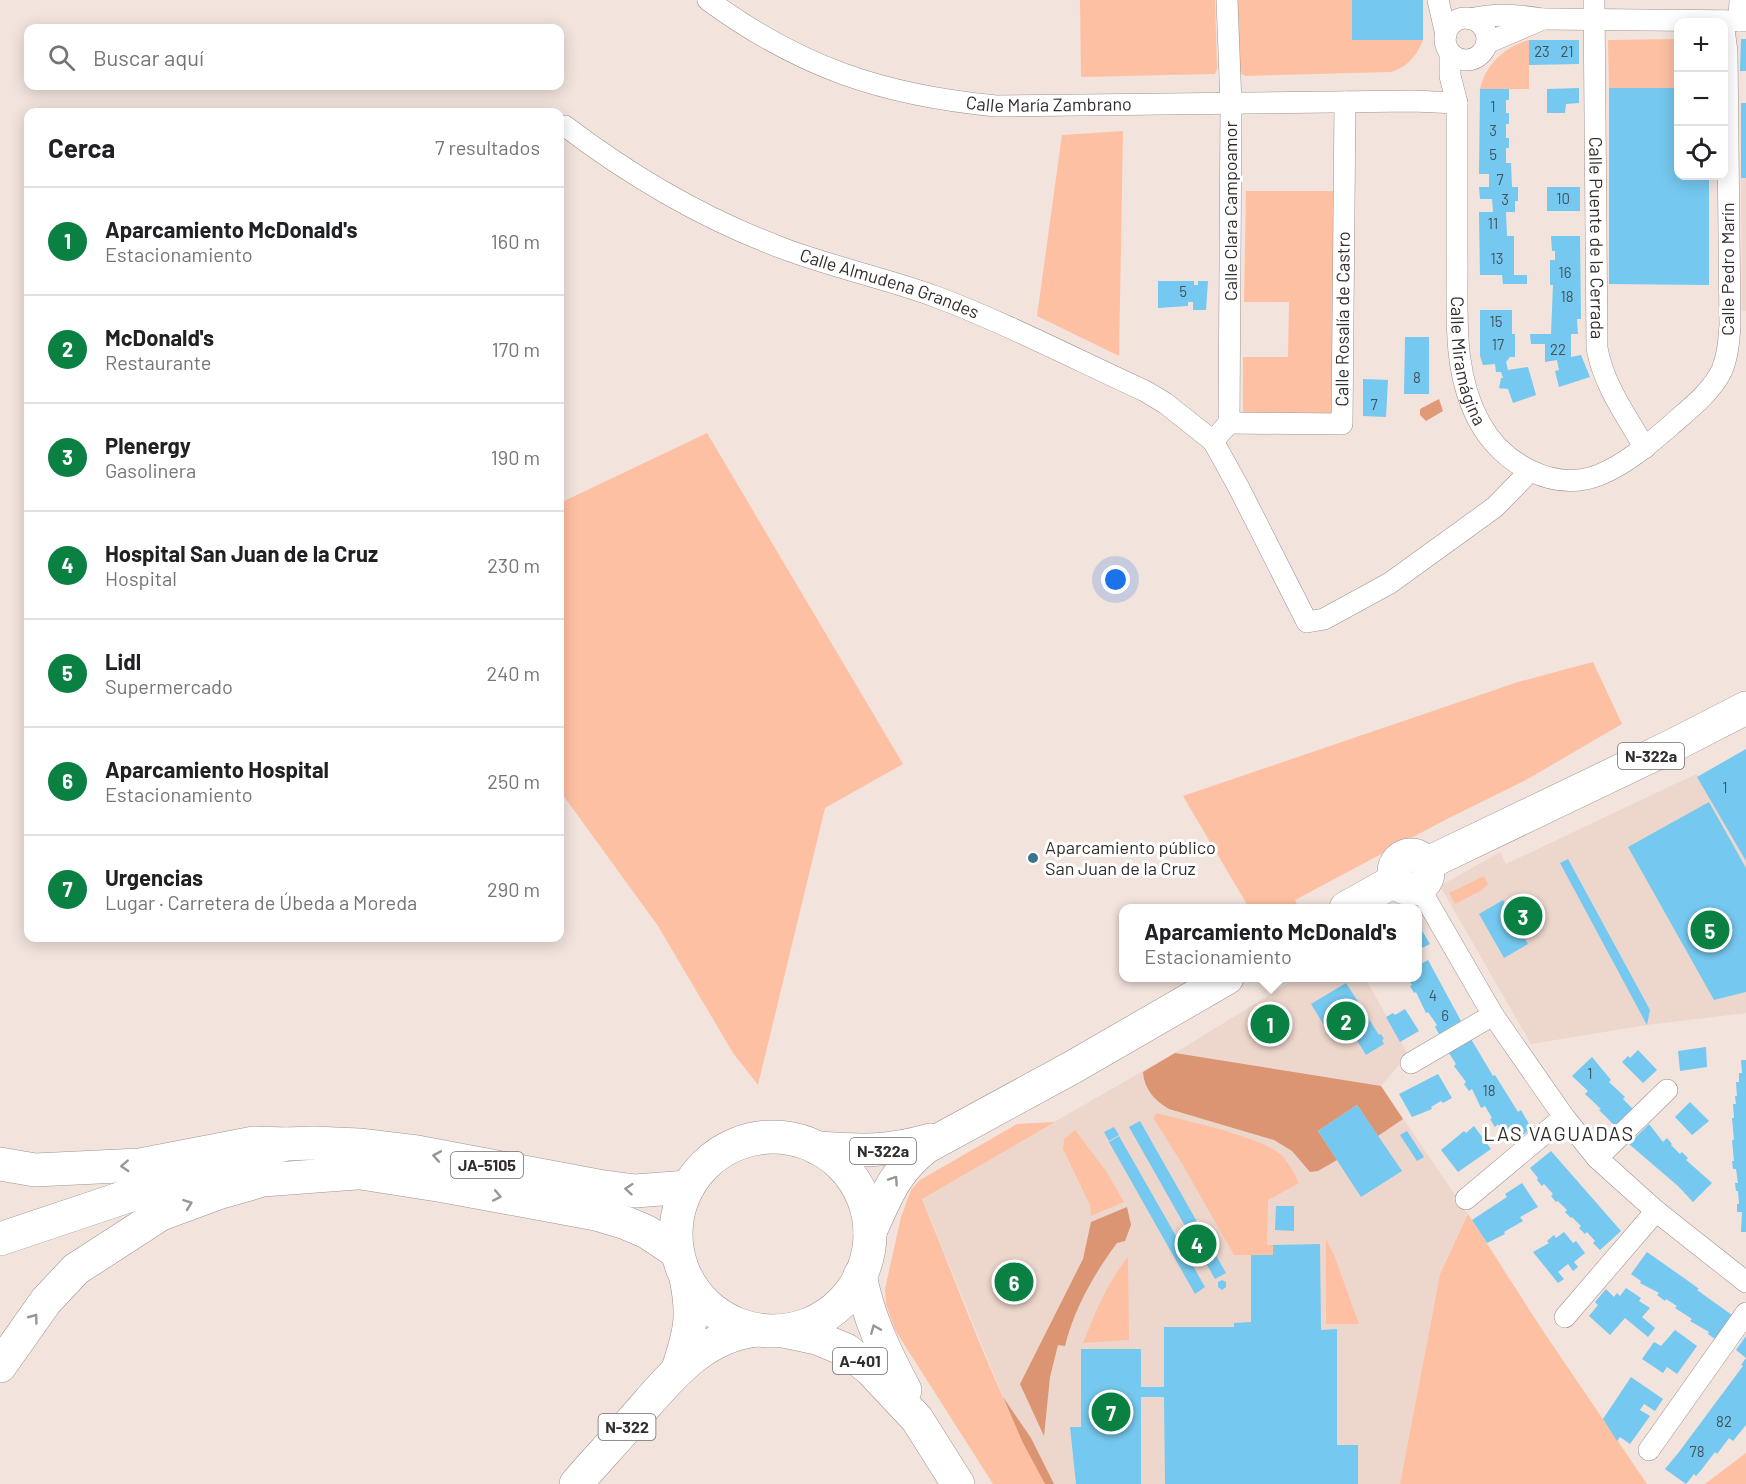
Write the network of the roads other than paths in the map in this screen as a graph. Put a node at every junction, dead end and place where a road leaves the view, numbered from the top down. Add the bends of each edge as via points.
1 (708, 0) edge
2 (1227, 0) edge
3 (1438, 0) edge
4 (1449, 0) edge
5 (1594, 9) edge
6 (1737, 16) edge
7 (1467, 19) junction
8 (1543, 19) junction
9 (1487, 43) junction
10 (1448, 44) junction
11 (1470, 60) junction
12 (1450, 76) junction
13 (1413, 101) junction
14 (1346, 102) junction
15 (1457, 103) junction
16 (1231, 104) junction
17 (565, 126) dead end
18 (1229, 423) junction
19 (1213, 441) junction
20 (1645, 448) junction
21 (1530, 471) junction
22 (1746, 708) edge
23 (1414, 877) junction
24 (1357, 904) edge
25 (1220, 982) edge
26 (1493, 1015) junction
27 (1411, 1063) dead end
28 (1667, 1090) dead end
29 (1564, 1117) junction
30 (946, 1136) junction
31 (286, 1144) junction
32 (818, 1148) junction
33 (1598, 1158) junction
34 (0, 1164) edge
35 (356, 1173) junction
36 (170, 1182) junction
37 (688, 1187) junction
38 (1466, 1199) dead end
39 (1656, 1211) junction
40 (870, 1233) junction
41 (0, 1239) edge
42 (682, 1265) junction
43 (861, 1275) junction
44 (1746, 1282) edge
45 (1746, 1313) edge
46 (1565, 1317) dead end
47 (771, 1331) junction
48 (0, 1366) edge
49 (678, 1369) junction
50 (917, 1419) junction
51 (1649, 1450) dead end
52 (576, 1484) edge
53 (958, 1484) edge

1 - 16 street, Calle María Zambrano via 813,63 919,96 996,105
2 - 16 street, Calle Clara Campoamor
3 - 10 street, Calle Miramágina
4 - 7 street
5 - 6 street
5 - 8 street
5 - 20 street, Calle Puente de la Cerrada via 1597,348 1614,393
6 - 20 street, Calle Pedro Marín via 1727,52 1728,350 1721,372 1708,390
7 - 8 street via 1522,15
7 - 9 street via 1483,27
7 - 10 street via 1452,24
8 - 9 street
9 - 11 street via 1481,54
10 - 11 street via 1458,59
10 - 12 street, Calle Miramágina
11 - 15 street, Calle Miramágina
12 - 13 street, Calle María Zambrano via 1433,92
12 - 15 street, Calle Miramágina
13 - 14 street, Calle María Zambrano
13 - 15 street, Calle María Zambrano
14 - 16 street, Calle María Zambrano
14 - 18 street, Calle Rosalía de Castro via 1342,424
15 - 21 street, Calle Miramágina via 1461,374 1481,426 1508,457
16 - 18 street, Calle Clara Campoamor
17 - 19 street, Calle Almudena Grandes via 633,175 733,227 795,253 980,315 1145,391
18 - 19 street
19 - 21 street, Calle Almudena Grandes via 1306,622 1324,619 1390,583 1495,507
20 - 21 street, Calle Miramágina via 1623,463 1590,477 1558,478
22 - 23 main road, N-322a
23 - 24 main road, N-322a
23 - 26 street
25 - 30 main road, N-322a
26 - 27 street
26 - 29 street
28 - 33 street
29 - 33 street
29 - 38 street
30 - 32 main road, N-322a via 893,1150
40 -> 30 main road, N-322a via 897,1174 910,1160
31 -> 34 main road via 254,1143 140,1165 35,1170
31 - 36 main road, JA-5105 via 221,1161
37 -> 31 main road, JA-5105 via 635,1191 417,1152 359,1145
32 - 37 main road via 784,1137 741,1142 705,1164
32 - 40 main road via 842,1165 859,1189
33 - 39 street
35 - 36 main road, JA-5105 via 315,1165 269,1167
35 -> 42 main road, JA-5105 via 626,1222 647,1232
48 -> 35 main road via 46,1301 76,1269 161,1214 263,1180
36 - 41 main road, JA-5105
37 - 42 main road via 677,1219
39 - 44 street
39 - 46 street
40 - 43 main road
42 - 47 main road via 699,1297 715,1313 735,1324
42 - 49 main road via 692,1305
43 - 47 main road via 850,1294 817,1321
50 -> 43 main road, A-401 via 912,1400 875,1329
45 - 51 street
47 - 49 main road via 739,1332 719,1340
47 - 50 main road, A-401 via 817,1338 846,1350 870,1369
49 - 52 main road, N-322
50 - 53 main road, A-401

